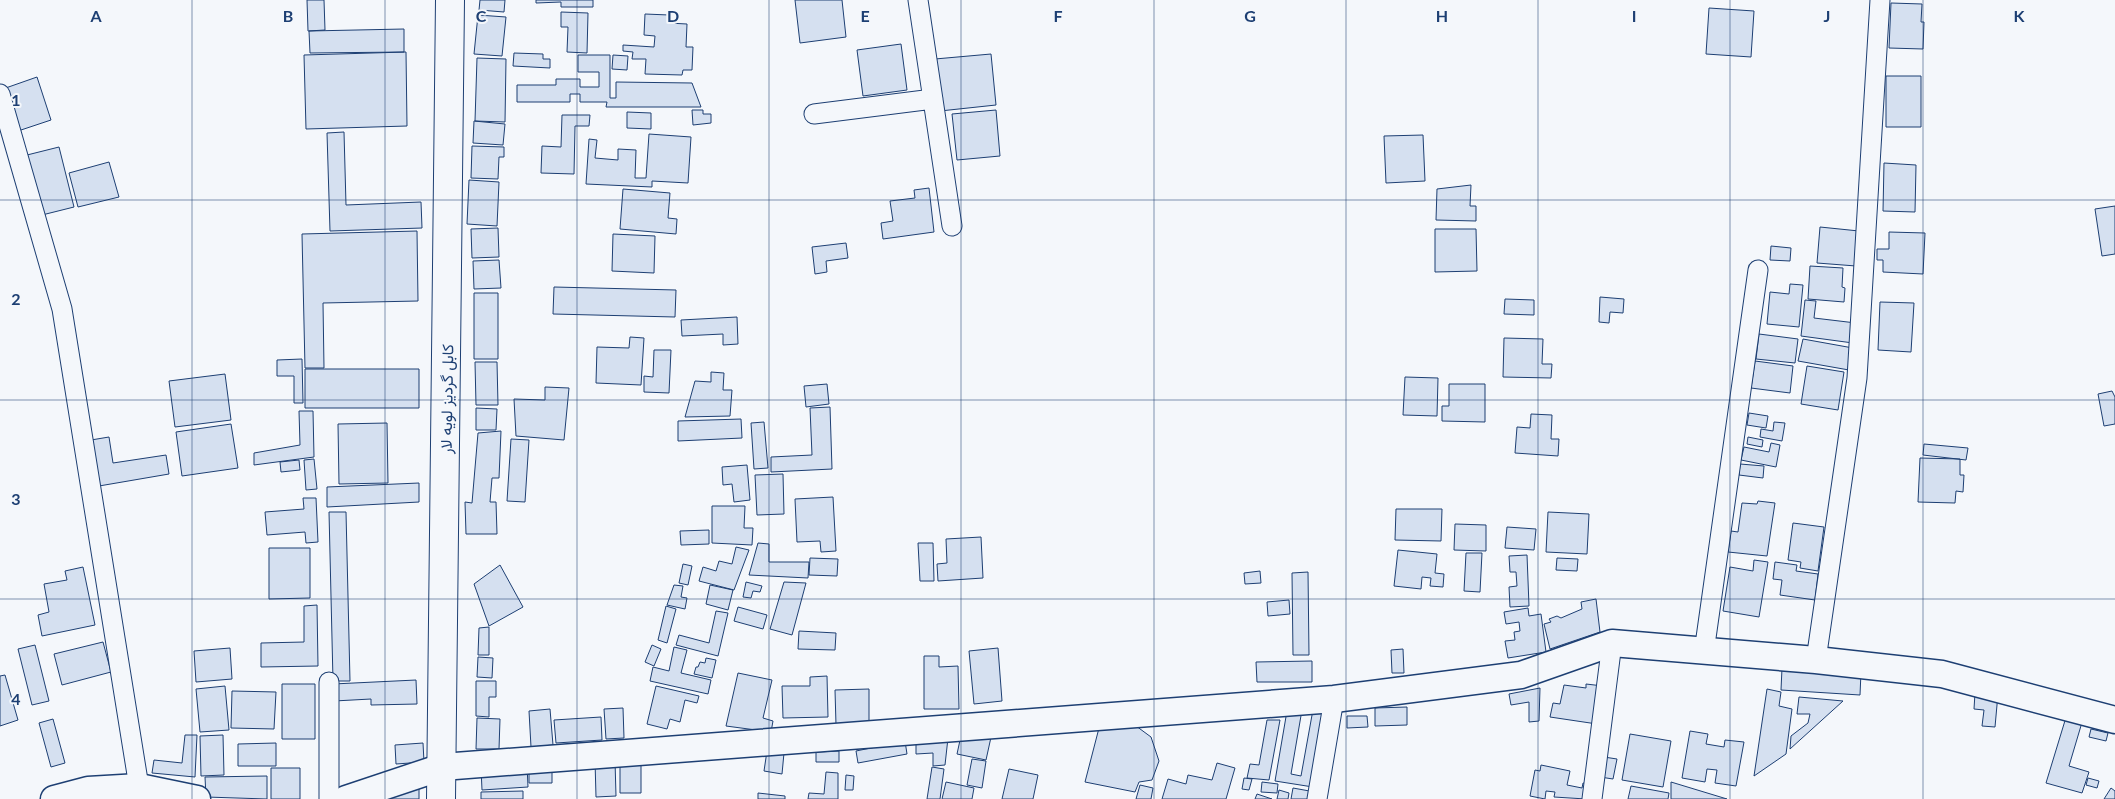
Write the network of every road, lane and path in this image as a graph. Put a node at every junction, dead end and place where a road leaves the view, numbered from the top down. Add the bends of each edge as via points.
1 (450, 0) edge
2 (918, 0) edge
3 (1880, 0) edge
4 (0, 94) edge
5 (933, 100) junction
6 (814, 114) dead end
7 (952, 226) dead end
8 (1758, 270) dead end
9 (1612, 643) junction
10 (1704, 652) junction
11 (1816, 660) junction
12 (330, 682) dead end
13 (1334, 699) junction
14 (2115, 720) edge
15 (442, 767) junction
16 (139, 787) junction
17 (54, 799) edge
18 (197, 799) edge
19 (329, 799) edge
20 (346, 799) edge
21 (441, 799) edge
22 (1317, 799) edge
23 (1592, 799) edge

1 - 15 highway, کابل گردیز لویه لار
2 - 5 street
3 - 11 street via 1857,378
4 - 16 street via 62,309
5 - 6 street
5 - 7 street
8 - 10 street
9 - 10 street
9 - 13 street via 1521,675
9 - 23 street
10 - 11 street
11 - 14 street via 1942,674
12 - 19 street
13 - 15 street
13 - 22 street
15 - 20 street
15 - 21 highway, کابل گردیز لویه لار
16 - 17 street via 88,790
16 - 18 street

